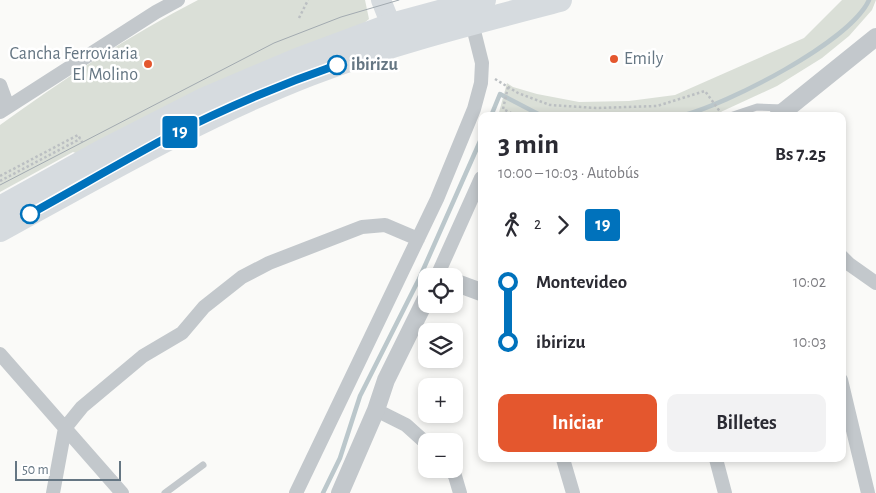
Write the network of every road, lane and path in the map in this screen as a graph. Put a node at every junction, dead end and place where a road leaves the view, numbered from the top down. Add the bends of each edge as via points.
1 (178, 0) edge
2 (308, 0) edge
3 (381, 0) edge
4 (484, 0) edge
5 (560, 0) edge
6 (299, 18) dead end
7 (472, 24) junction
8 (391, 25) junction
9 (876, 37) edge
10 (481, 70) junction
11 (0, 85) edge
12 (508, 87) junction
13 (718, 109) dead end
14 (4, 110) edge
15 (509, 112) edge
16 (742, 112) edge
17 (777, 112) edge
18 (787, 112) edge
19 (80, 139) junction
20 (82, 143) dead end
21 (0, 176) edge
22 (0, 181) edge
23 (478, 185) edge
24 (0, 208) edge
25 (0, 230) edge
26 (418, 239) junction
27 (846, 263) edge
28 (442, 268) edge
29 (876, 283) edge
30 (463, 285) edge
31 (478, 291) edge
32 (419, 313) edge
33 (0, 354) edge
34 (846, 401) edge
35 (376, 410) junction
36 (65, 428) junction
37 (418, 436) edge
38 (565, 462) edge
39 (717, 462) edge
40 (203, 465) dead end
41 (456, 478) edge
42 (53, 493) edge
43 (122, 493) edge
44 (166, 493) edge
45 (296, 493) edge
46 (340, 493) edge
47 (460, 493) edge
48 (573, 493) edge
49 (725, 493) edge
50 (868, 493) edge

1 - 14 street
2 - 6 path
3 - 8 main road
4 - 8 highway
5 - 7 highway
7 - 10 street
7 - 25 highway via 397,44 310,74 220,113 167,138
8 - 24 highway via 205,99
9 - 18 street
10 - 12 path
10 - 26 street via 474,109
11 - 14 street
12 - 13 path via 550,105 597,108 657,106 705,92
12 - 15 path via 503,109
16 - 17 lane via 757,107
19 - 20 path
19 - 21 path via 78,135
19 - 22 path
23 - 28 street
26 - 36 street via 385,225 362,227 269,263 242,277 204,307 182,333 142,356 82,406
26 - 45 street
27 - 29 street
30 - 31 street
32 - 35 street via 386,380
33 - 36 street
34 - 50 street
35 - 37 street via 406,425
35 - 46 street
36 - 42 street
36 - 43 street
38 - 48 street
39 - 49 street
40 - 44 lane
41 - 47 street

